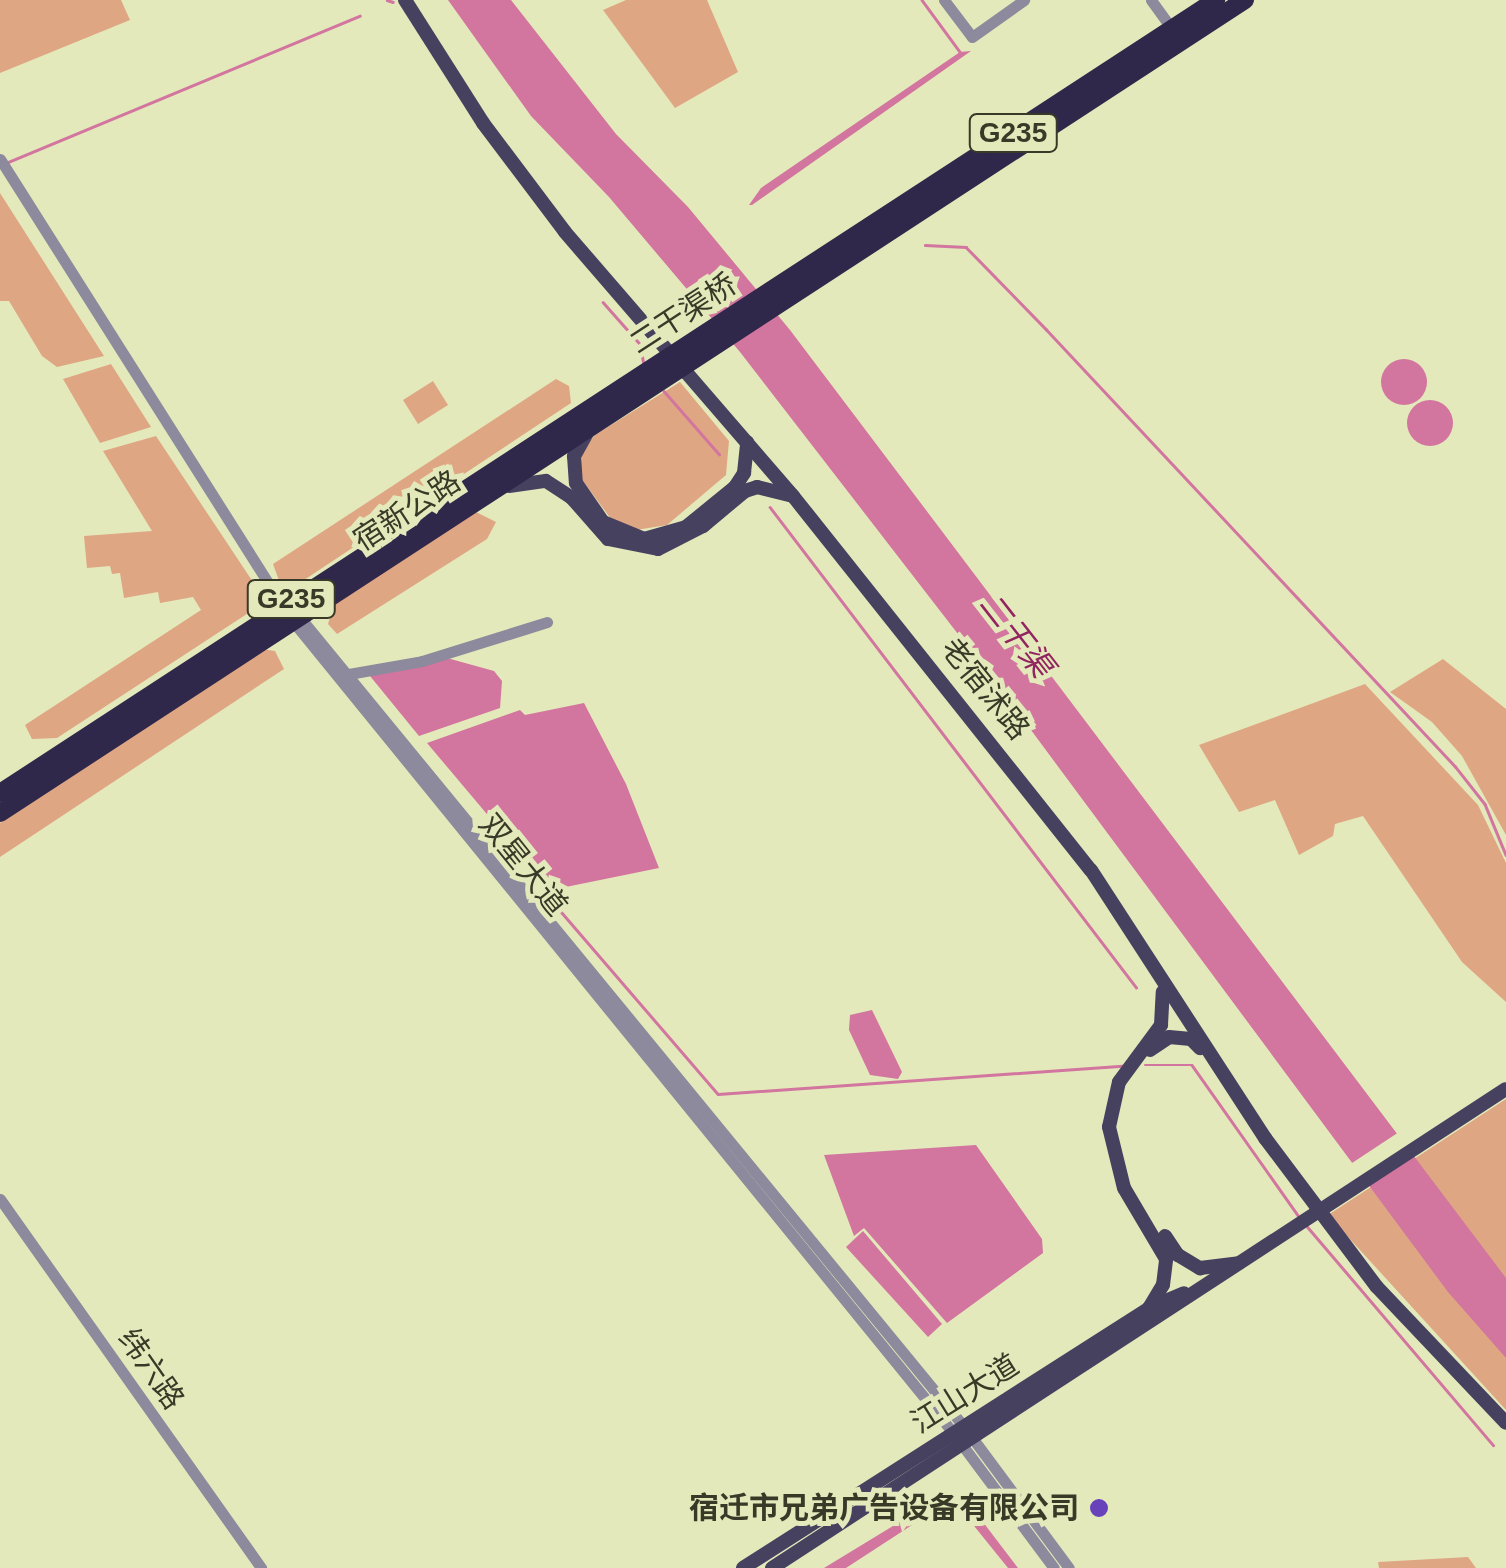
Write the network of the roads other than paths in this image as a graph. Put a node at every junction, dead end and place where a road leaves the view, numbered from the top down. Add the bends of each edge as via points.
1 (405, 0) edge
2 (944, 0) edge
3 (1024, 0) edge
4 (1151, 0) edge
5 (1216, 0) edge
6 (1245, 0) edge
7 (1176, 36) junction
8 (2, 163) edge
9 (590, 418) junction
10 (747, 442) junction
11 (793, 496) junction
12 (472, 502) junction
13 (290, 609) junction
14 (547, 622) dead end
15 (342, 675) junction
16 (0, 792) edge
17 (0, 812) edge
18 (1152, 963) junction
19 (1173, 1000) junction
20 (1156, 1043) junction
21 (1209, 1057) junction
22 (1506, 1089) edge
23 (0, 1200) edge
24 (1244, 1262) junction
25 (1221, 1277) junction
26 (1149, 1308) junction
27 (1506, 1422) edge
28 (964, 1436) junction
29 (261, 1568) edge
30 (744, 1568) edge
31 (772, 1568) edge
32 (1054, 1568) edge
33 (1068, 1568) edge

1 - 10 main road, 老宿沭路 via 483,123 565,232
2 - 3 street via 972,38
4 - 7 street
5 - 7 highway, G235
6 - 7 highway, G235
7 - 9 highway, 二干渠桥 / G235
8 - 13 street, 双星大道
9 - 10 main road via 574,456 576,482 603,522 644,540 686,528 734,487 744,474
9 - 12 highway, 宿新公路 / G235
9 - 13 highway, 宿新公路 / G235
10 - 11 main road, 老宿沭路
11 - 12 main road via 758,486 746,490 703,526 658,549 608,539 571,497 546,481 521,481
11 - 18 main road, 老宿沭路 via 971,714
12 - 13 highway, 宿新公路 / G235
13 - 15 street, 双星大道
13 - 16 highway, 宿新公路 / G235
13 - 17 highway, 宿新公路 / G235
14 - 15 street via 422,661
15 - 28 street, 双星大道
18 - 19 main road, 老宿沭路
18 - 26 main road via 1166,1011 1119,1082 1109,1128 1124,1188 1166,1258
19 - 20 main road
19 - 21 main road, 老宿沭路
20 - 21 main road via 1191,1039
20 - 24 main road via 1134,1069 1120,1107 1129,1181 1188,1264
21 - 27 main road, 老宿沭路 via 1377,1287
22 - 24 main road, 江山大道
23 - 29 street, 纬六路
24 - 25 main road, 江山大道
25 - 26 main road, 江山大道
25 - 28 main road, 江山大道
26 - 28 main road, 江山大道
28 - 30 main road, 江山大道
28 - 31 main road, 江山大道
28 - 32 street, 双星大道
28 - 33 street, 双星大道

